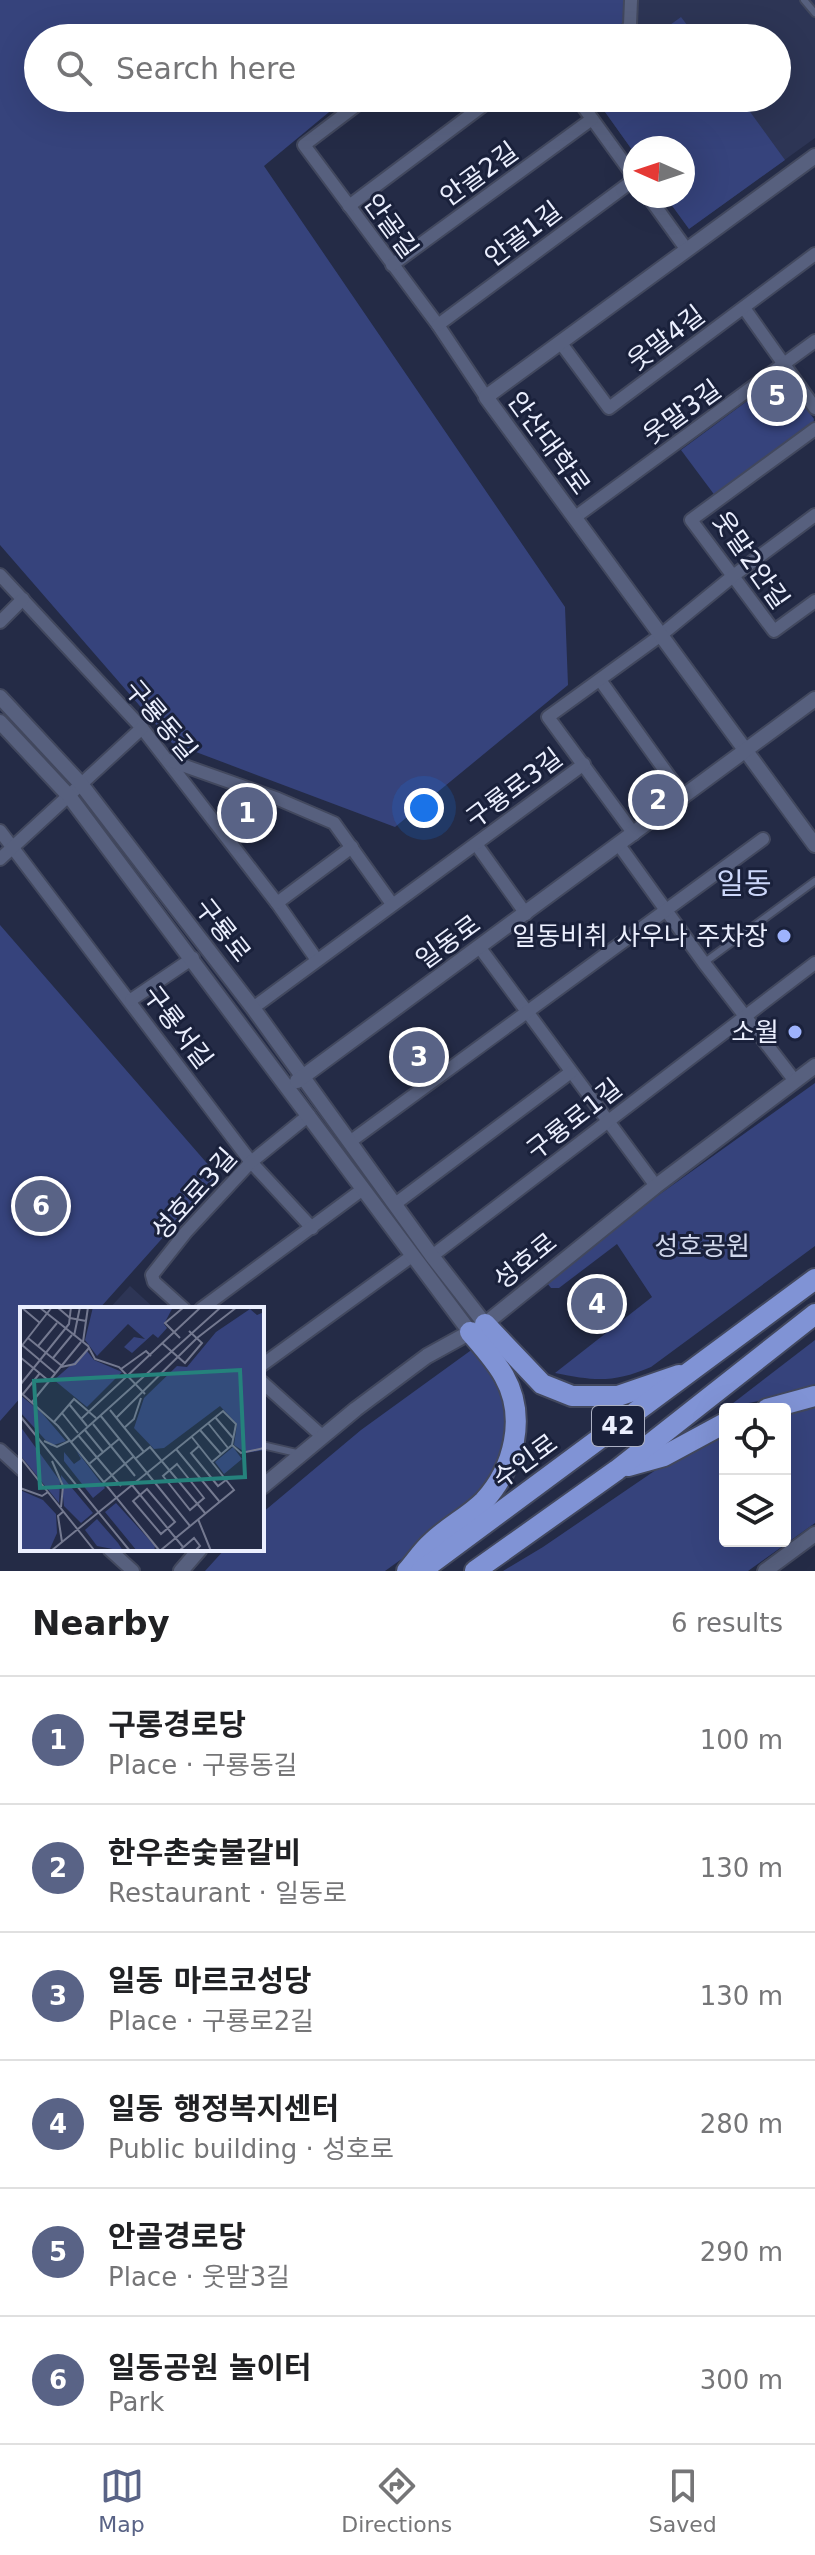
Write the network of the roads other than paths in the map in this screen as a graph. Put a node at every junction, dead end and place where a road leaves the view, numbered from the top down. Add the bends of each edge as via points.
1 (631, 0) edge
2 (804, 0) edge
3 (815, 13) edge
4 (630, 24) edge
5 (348, 112) edge
6 (474, 112) edge
7 (587, 112) edge
8 (592, 119) junction
9 (815, 156) edge
10 (623, 162) edge
11 (623, 187) edge
12 (349, 206) junction
13 (657, 208) edge
14 (687, 250) junction
15 (815, 254) edge
16 (392, 265) junction
17 (744, 308) junction
18 (438, 325) junction
19 (815, 341) edge
20 (560, 342) junction
21 (783, 365) junction
22 (486, 397) junction
23 (815, 408) edge
24 (815, 429) edge
25 (815, 515) edge
26 (574, 518) junction
27 (0, 575) edge
28 (733, 576) junction
29 (23, 599) junction
30 (815, 601) edge
31 (0, 622) edge
32 (661, 635) junction
33 (600, 680) junction
34 (0, 697) edge
35 (815, 699) edge
36 (0, 722) edge
37 (142, 728) junction
38 (745, 750) junction
39 (168, 760) junction
40 (584, 764) junction
41 (81, 784) junction
42 (69, 796) junction
43 (684, 797) junction
44 (0, 831) edge
45 (634, 834) junction
46 (763, 839) dead end
47 (476, 844) junction
48 (619, 845) junction
49 (815, 845) edge
50 (14, 847) junction
51 (352, 847) junction
52 (0, 859) edge
53 (815, 881) edge
54 (277, 903) junction
55 (392, 904) junction
56 (667, 912) junction
57 (526, 914) junction
58 (480, 948) junction
59 (193, 958) junction
60 (317, 960) junction
61 (704, 963) junction
62 (815, 963) edge
63 (131, 1000) junction
64 (253, 1008) junction
65 (527, 1012) junction
66 (744, 1016) junction
67 (815, 1066) edge
68 (571, 1072) junction
69 (304, 1077) junction
70 (795, 1081) junction
71 (288, 1087) junction
72 (309, 1115) junction
73 (607, 1121) junction
74 (351, 1141) junction
75 (251, 1162) junction
76 (656, 1186) junction
77 (363, 1189) junction
78 (395, 1204) junction
79 (312, 1228) junction
80 (412, 1256) junction
81 (432, 1256) junction
82 (815, 1279) edge
83 (182, 1307) edge
84 (204, 1307) edge
85 (815, 1314) edge
86 (477, 1328) junction
87 (264, 1364) edge
88 (694, 1370) junction
89 (264, 1384) edge
90 (815, 1396) edge
91 (789, 1403) edge
92 (719, 1426) edge
93 (322, 1436) junction
94 (264, 1445) edge
95 (301, 1454) junction
96 (2, 1455) edge
97 (20, 1468) edge
98 (617, 1470) junction
99 (264, 1485) edge
100 (815, 1534) edge
101 (111, 1551) edge
102 (198, 1551) edge
103 (133, 1571) edge
104 (181, 1571) edge
105 (407, 1571) edge
106 (421, 1571) edge
107 (475, 1571) edge
108 (765, 1571) edge

1 - 4 street
2 - 3 lane
5 - 12 street, 안골길 via 304,145
6 - 12 street
7 - 8 street
8 - 10 street
8 - 16 street, 안골2길
9 - 14 street, 안산대학로
11 - 18 street, 안골1길
12 - 16 street, 안골길
13 - 14 street
14 - 20 street, 안산대학로
15 - 17 street, 웃말4길
16 - 18 street, 안골길
17 - 20 street, 웃말4길 via 609,408
17 - 21 street
18 - 22 street, 안골길
19 - 21 street, 웃말3길
20 - 22 street, 안산대학로
21 - 23 street
21 - 26 street, 웃말3길
22 - 26 street, 안산대학로
24 - 28 street, 웃말2안길 via 691,520
25 - 28 street
26 - 32 street, 안산대학로
27 - 29 street, 구룡동길
28 - 30 street, 웃말2안길 via 774,631
28 - 32 street
29 - 31 street
29 - 37 street, 구룡동길
32 - 33 street
32 - 38 street, 안산대학로
33 - 40 street via 548,717
33 - 43 street
34 - 41 street, 구룡로
35 - 38 street, 일동로
36 - 42 street, 구룡로
37 - 39 street, 구룡동길
37 - 41 street
38 - 43 street, 일동로
38 - 49 street, 안산대학로
39 - 51 street via 334,823
39 - 54 street, 구룡동길
40 - 45 street
40 - 47 street, 구룡로3길
41 - 42 street
41 - 64 street, 구룡로
42 - 50 street
42 - 59 street, 구룡로
43 - 45 street, 일동로
44 - 50 street, 구룡서길
45 - 48 street, 일동로
46 - 56 street
47 - 55 street, 구룡로3길
47 - 57 street
48 - 56 street
48 - 57 street, 일동로
50 - 52 street
50 - 63 street, 구룡서길
51 - 54 street
51 - 55 street
53 - 61 lane
54 - 60 street, 구룡동길
55 - 60 street, 구룡로3길
56 - 61 street
56 - 65 street
57 - 58 street, 일동로
58 - 65 street
58 - 69 street, 일동로
59 - 63 street
59 - 71 street, 구룡로
60 - 64 street, 구룡로3길
61 - 66 street
62 - 66 street, 구룡로1길
63 - 75 street, 구룡서길
64 - 69 street, 구룡로
65 - 68 street
65 - 74 street
66 - 70 street
66 - 73 street, 구룡로1길
67 - 70 street, 성호로
68 - 73 street
68 - 78 street
69 - 71 street, 일동로
69 - 74 street, 구룡로
70 - 76 street, 성호로
71 - 72 street, 구룡로
72 - 75 street, 성호로3길
72 - 77 street, 구룡로
73 - 76 street
73 - 81 street, 구룡로1길
74 - 78 street, 구룡로
75 - 79 street, 구룡서길
75 - 83 street, 성호로3길 via 152,1275
76 - 86 street, 성호로
77 - 79 street
77 - 80 street, 구룡로
78 - 81 street, 구룡로
79 - 84 street
80 - 86 street, 구룡로
80 - 87 street
81 - 86 street, 구룡로
82 - 88 highway, 수인로 / 42
85 - 98 highway, 42
86 - 88 highway via 542,1384 572,1396 618,1396
86 - 93 street, 성호로 via 427,1356
86 - 105 highway via 505,1379 514,1412 513,1448 504,1474 485,1500 430,1543
88 - 106 highway, 수인로 / 42
89 - 93 street
90 - 91 highway
92 - 98 highway via 664,1456
93 - 95 street, 성호로
94 - 95 lane
95 - 99 street, 성호로
96 - 97 street
98 - 107 highway, 42
100 - 108 street
101 - 103 street
102 - 104 street

